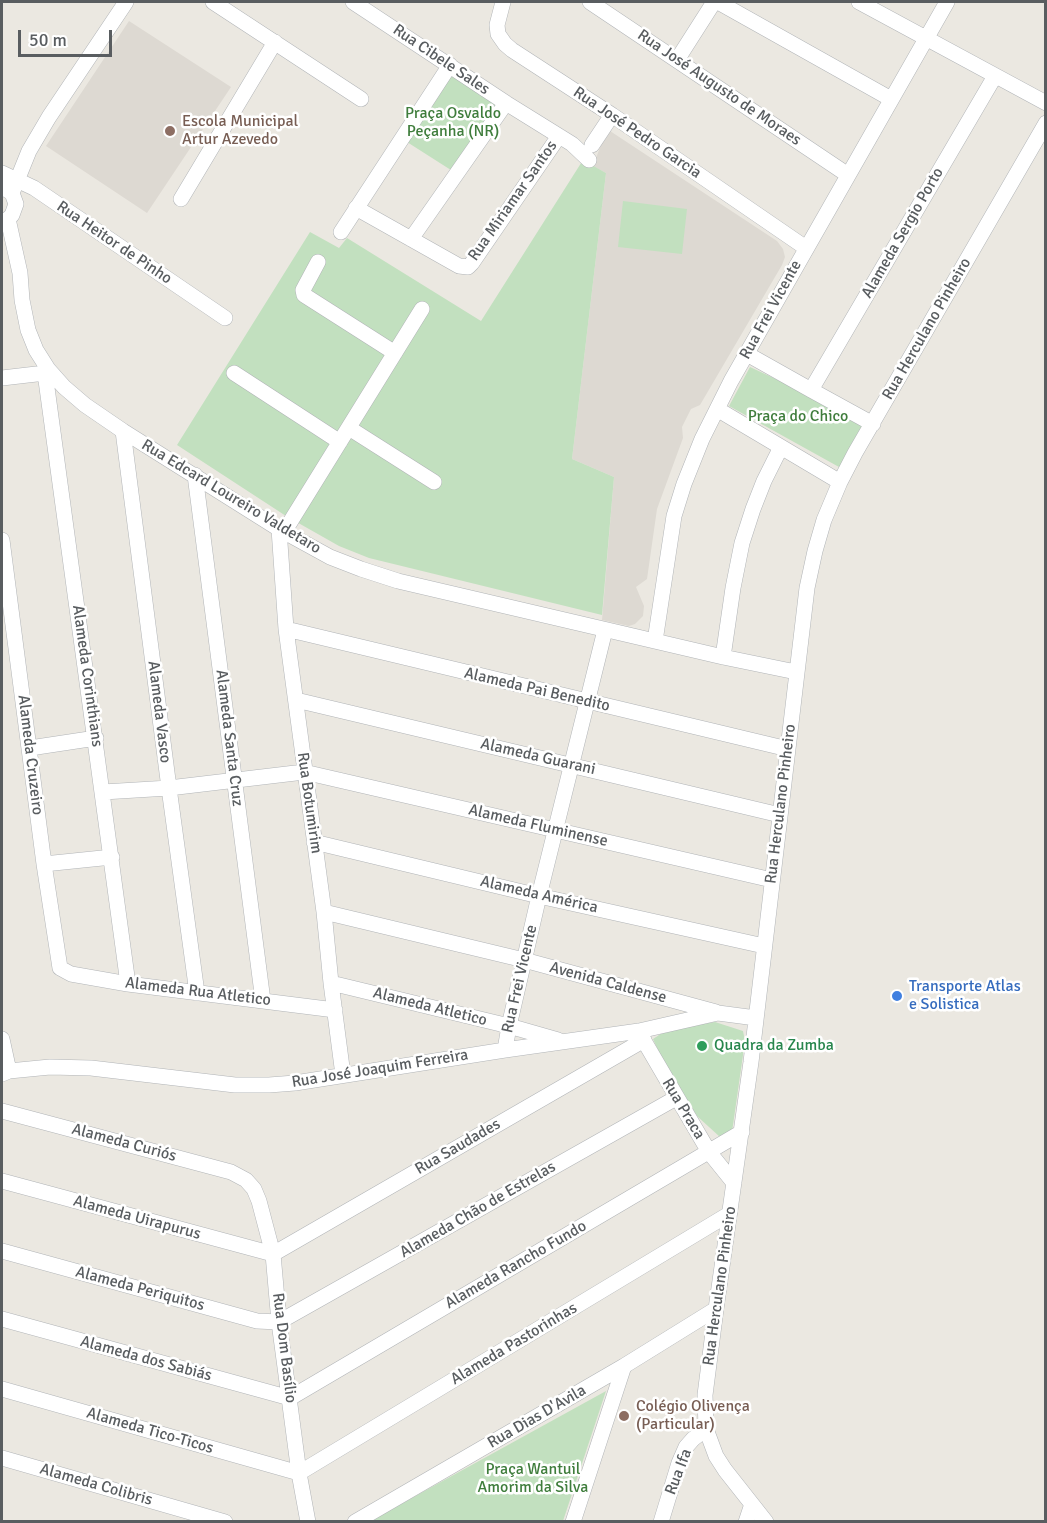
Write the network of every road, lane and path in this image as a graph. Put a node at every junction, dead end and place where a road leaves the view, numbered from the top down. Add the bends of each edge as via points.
1 (126, 2) edge
2 (213, 2) edge
3 (353, 2) edge
4 (503, 2) edge
5 (590, 2) edge
6 (716, 2) edge
7 (859, 2) edge
8 (947, 2) edge
9 (926, 38) junction
10 (275, 42) junction
11 (677, 60) junction
12 (450, 66) junction
13 (995, 76) junction
14 (361, 99) dead end
15 (891, 99) junction
16 (506, 103) junction
17 (1046, 103) edge
18 (612, 115) junction
19 (1046, 123) edge
20 (559, 136) junction
21 (2, 173) edge
22 (848, 175) junction
23 (10, 187) edge
24 (181, 199) dead end
25 (356, 208) junction
26 (5, 220) edge
27 (341, 231) dead end
28 (411, 239) junction
29 (806, 248) junction
30 (318, 262) dead end
31 (422, 309) dead end
32 (225, 318) dead end
33 (395, 353) junction
34 (747, 354) junction
35 (46, 371) junction
36 (234, 374) dead end
37 (2, 378) edge
38 (811, 390) junction
39 (717, 409) junction
40 (873, 424) junction
41 (349, 428) junction
42 (123, 431) junction
43 (340, 442) junction
44 (781, 447) junction
45 (195, 475) junction
46 (434, 482) dead end
47 (840, 482) junction
48 (282, 531) junction
49 (2, 540) edge
50 (286, 629) junction
51 (605, 630) junction
52 (655, 641) junction
53 (723, 657) junction
54 (796, 672) junction
55 (296, 700) junction
56 (586, 702) junction
57 (96, 738) junction
58 (30, 748) junction
59 (788, 749) junction
60 (571, 764) junction
61 (304, 772) junction
62 (234, 780) junction
63 (169, 788) junction
64 (103, 792) junction
65 (780, 815) junction
66 (555, 830) junction
67 (314, 842) junction
68 (112, 857) junction
69 (44, 864) junction
70 (772, 880) junction
71 (539, 896) junction
72 (324, 912) junction
73 (764, 946) junction
74 (524, 960) junction
75 (62, 970) joint
76 (331, 983) junction
77 (128, 984) junction
78 (197, 993) junction
79 (263, 1001) junction
80 (335, 1010) junction
81 (717, 1013) junction
82 (756, 1018) junction
83 (509, 1026) junction
84 (641, 1036) junction
85 (2, 1039) edge
86 (564, 1041) junction
87 (505, 1050) junction
88 (5, 1073) edge
89 (343, 1076) junction
90 (676, 1098) junction
91 (2, 1111) edge
92 (742, 1132) junction
93 (708, 1152) junction
94 (246, 1180) joint
95 (2, 1182) edge
96 (734, 1183) junction
97 (729, 1215) junction
98 (2, 1251) edge
99 (273, 1254) junction
100 (716, 1308) junction
101 (2, 1319) edge
102 (279, 1322) junction
103 (624, 1366) junction
104 (2, 1389) edge
105 (290, 1398) junction
106 (706, 1429) junction
107 (2, 1458) edge
108 (299, 1473) junction
109 (752, 1504) junction
110 (225, 1521) edge
111 (308, 1521) edge
112 (356, 1521) edge
113 (573, 1521) edge
114 (661, 1521) edge
115 (746, 1521) edge
116 (766, 1521) edge

1 - 23 street via 49,117
2 - 10 street
3 - 12 street, Rua Cibele Sales
4 - 18 street, Rua José Pedro Garcia via 497,25 505,44
5 - 11 street, Rua José Augusto de Moraes
6 - 11 street
6 - 15 street
7 - 9 street
8 - 9 street, Rua Frei Vicente
9 - 13 street
9 - 15 street, Rua Frei Vicente
10 - 14 street
10 - 24 street
11 - 22 street, Rua José Augusto de Moraes
12 - 16 street, Rua Cibele Sales
12 - 25 street
13 - 17 street
13 - 38 street, Alameda Sergio Porto
15 - 22 street, Rua Frei Vicente
16 - 20 street, Rua Cibele Sales
16 - 28 street
18 - 20 street, Rua Cibele Sales via 591,153
18 - 29 street, Rua José Pedro Garcia
19 - 40 street, Rua Herculano Pinheiro
20 - 28 street, Rua Miriamar Santos via 468,267 459,266
21 - 23 street, Rua Heitor de Pinho
22 - 29 street, Rua Frei Vicente
23 - 26 street via 16,204
23 - 32 street, Rua Heitor de Pinho via 34,188
25 - 27 street
25 - 28 street
26 - 35 street, Rua Edcard Loureiro Valdetaro via 20,273 28,330
29 - 34 street, Rua Frei Vicente
30 - 33 street via 304,295
31 - 33 street
33 - 41 street
34 - 38 street
34 - 39 street, Rua Frei Vicente
35 - 37 street
35 - 42 street, Rua Edcard Loureiro Valdetaro
35 - 57 street, Alameda Corinthians
36 - 43 street
38 - 40 street
39 - 44 street
39 - 52 street, Rua Frei Vicente via 674,516
40 - 47 street, Rua Herculano Pinheiro
41 - 43 street
41 - 46 street
42 - 45 street, Rua Edcard Loureiro Valdetaro
42 - 63 street, Alameda Vasco
43 - 48 street
44 - 47 street
44 - 53 street via 760,490 742,543
45 - 48 street, Rua Edcard Loureiro Valdetaro
45 - 62 street, Alameda Santa Cruz
47 - 54 street, Rua Herculano Pinheiro via 815,551
48 - 50 street, Rua Botumirim
48 - 51 street, Rua Edcard Loureiro Valdetaro via 330,557 398,581
49 - 58 street, Alameda Cruzeiro
50 - 55 street, Rua Botumirim
50 - 56 street, Alameda Pai Benedito
51 - 52 street, Rua Edcard Loureiro Valdetaro
51 - 56 street, Rua Frei Vicente
52 - 53 street, Rua Edcard Loureiro Valdetaro
53 - 54 street, Rua Edcard Loureiro Valdetaro
54 - 59 street, Rua Herculano Pinheiro
55 - 60 street, Alameda Guarani
55 - 61 street, Rua Botumirim
56 - 59 street, Alameda Pai Benedito
56 - 60 street, Rua Frei Vicente
57 - 58 street
57 - 64 street, Alameda Corinthians
58 - 69 street, Alameda Cruzeiro
59 - 65 street, Rua Herculano Pinheiro
60 - 65 street, Alameda Guarani
60 - 66 street, Rua Frei Vicente
61 - 62 street, Alameda Fluminense
61 - 66 street, Alameda Fluminense
61 - 67 street, Rua Botumirim
62 - 63 street, Alameda Fluminense
62 - 79 street, Alameda Santa Cruz
63 - 64 street, Alameda Fluminense
63 - 78 street, Alameda Vasco
64 - 68 street, Alameda Corinthians
65 - 70 street, Rua Herculano Pinheiro
66 - 70 street, Alameda Fluminense
66 - 71 street, Rua Frei Vicente
67 - 71 street, Alameda América
67 - 72 street, Rua Botumirim
68 - 69 street
68 - 77 street, Alameda Corinthians
69 - 75 street, Alameda Cruzeiro via 58,965
70 - 73 street, Rua Herculano Pinheiro
71 - 73 street, Alameda América
71 - 74 street, Rua Frei Vicente
72 - 74 street, Avenida Caldense
72 - 76 street, Rua Botumirim
73 - 82 street, Rua Herculano Pinheiro
74 - 81 street, Avenida Caldense
74 - 83 street, Rua Frei Vicente
75 - 77 street, Alameda Rua Atletico
76 - 80 street, Rua Botumirim
76 - 83 street, Alameda Atletico
77 - 78 street, Alameda Rua Atletico
78 - 79 street, Alameda Rua Atletico
79 - 80 street, Alameda Rua Atletico
80 - 89 street, Rua Botumirim
81 - 82 street, Rua José Joaquim Ferreira
81 - 84 street, Rua José Joaquim Ferreira
82 - 92 street, Rua Herculano Pinheiro
83 - 86 street, Alameda Atletico
83 - 87 street, Rua Frei Vicente
84 - 86 street, Rua José Joaquim Ferreira
84 - 90 street, Rua Praca
84 - 99 street, Rua Saudades
85 - 88 street
86 - 87 street, Rua José Joaquim Ferreira
87 - 89 street, Rua José Joaquim Ferreira
88 - 89 street, Rua José Joaquim Ferreira via 50,1067 91,1068 235,1085
90 - 93 street, Rua Praca
90 - 102 street, Alameda Chão de Estrelas
91 - 94 street, Alameda Curiós via 231,1172
92 - 93 street, Alameda Rancho Fundo
92 - 96 street, Rua Herculano Pinheiro
93 - 96 street, Rua Praca
93 - 105 street, Alameda Rancho Fundo
94 - 99 street, Rua Dom Basílio via 260,1202
95 - 99 street, Alameda Uirapurus
96 - 97 street, Rua Herculano Pinheiro
97 - 100 street, Rua Herculano Pinheiro
97 - 108 street, Alameda Pastorinhas
98 - 102 street, Alameda Periquitos via 257,1321
99 - 102 street, Rua Dom Basílio
100 - 103 street, Rua Dias D'Avila
100 - 106 street, Rua Herculano Pinheiro via 705,1395
101 - 105 street, Alameda dos Sabiás
102 - 105 street, Rua Dom Basílio
103 - 112 street, Rua Dias D'Avila
103 - 113 street
104 - 108 street, Alameda Tico-Ticos
105 - 108 street, Rua Dom Basílio
106 - 109 street, Rua Herculano Pinheiro via 716,1456
106 - 114 street, Rua Ifa via 686,1448
107 - 110 street, Alameda Colibris
108 - 111 street, Rua Dom Basílio
109 - 115 street
109 - 116 street, Rua Herculano Pinheiro

